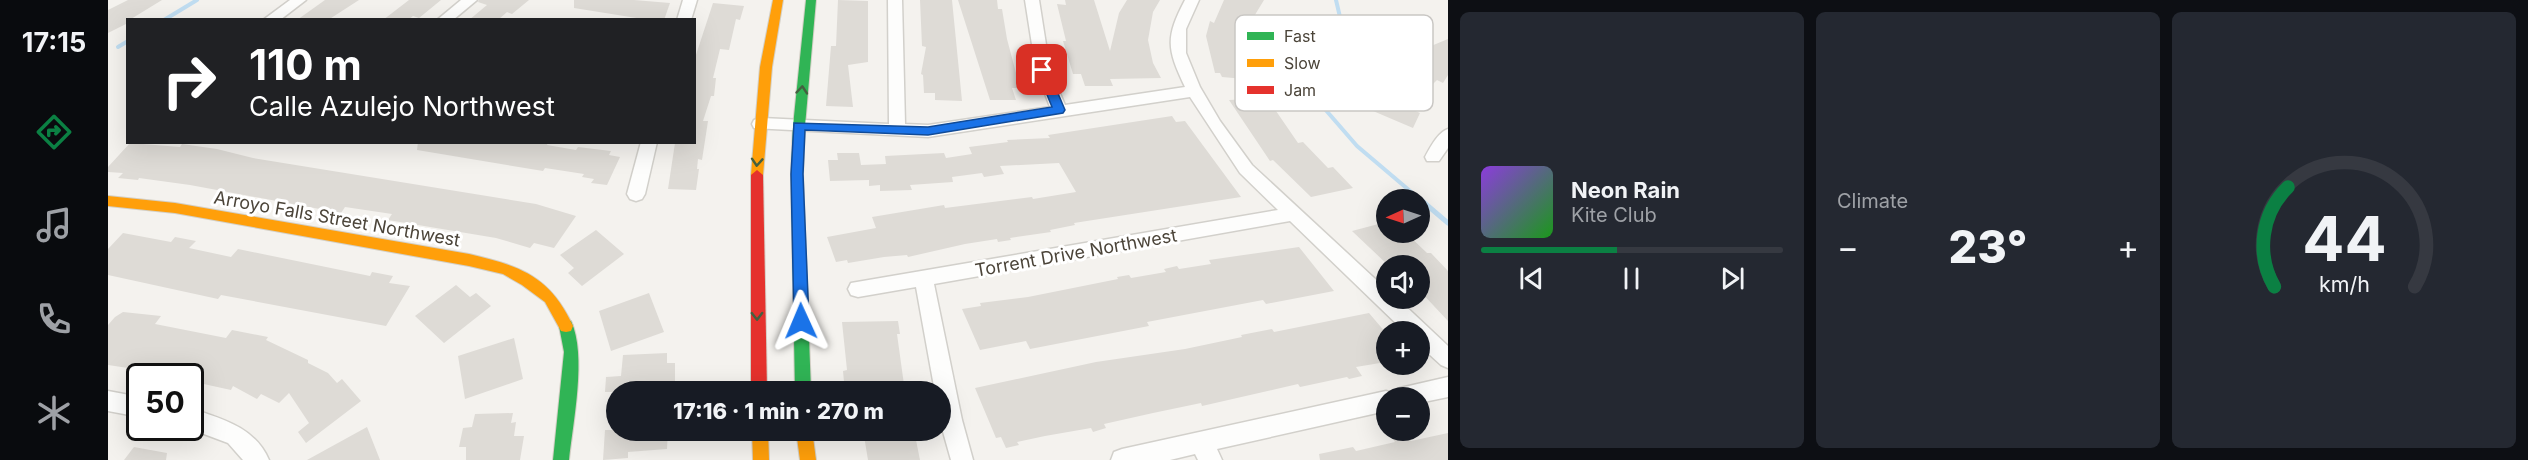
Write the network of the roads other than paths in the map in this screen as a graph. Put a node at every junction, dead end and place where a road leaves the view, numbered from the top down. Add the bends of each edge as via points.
1 (300, 0) edge
2 (470, 0) edge
3 (690, 0) edge
4 (778, 0) edge
5 (811, 0) edge
6 (895, 0) edge
7 (1032, 0) edge
8 (1192, 0) edge
9 (273, 18) edge
10 (447, 18) edge
11 (685, 18) edge
12 (1195, 91) junction
13 (1059, 110) junction
14 (760, 124) junction
15 (799, 126) junction
16 (897, 130) junction
17 (1448, 135) edge
18 (648, 144) edge
19 (1433, 157) dead end
20 (636, 194) dead end
21 (108, 201) edge
22 (1293, 214) junction
23 (924, 279) junction
24 (858, 289) dead end
25 (1448, 359) edge
26 (759, 381) edge
27 (803, 381) edge
28 (1448, 387) edge
29 (1430, 391) edge
30 (108, 401) edge
31 (126, 404) edge
32 (1376, 404) edge
33 (204, 423) edge
34 (760, 441) edge
35 (805, 441) edge
36 (1206, 451) edge
37 (258, 460) edge
38 (561, 460) edge
39 (761, 460) edge
40 (808, 460) edge
41 (962, 460) edge
42 (1122, 460) edge

1 - 9 street
2 - 10 street
3 - 11 street
4 - 14 main road
15 -> 5 main road
6 - 16 street
7 - 13 street via 1042,70
8 - 12 street via 1177,39 1179,57
12 - 13 street
12 - 22 street via 1246,169
13 - 16 street via 928,131
14 - 15 street
14 -> 26 main road via 755,227
15 - 16 street
15 - 27 main road
17 - 19 street
18 - 20 street
21 - 38 main road, Arroyo Falls Street Northwest via 175,208 507,269 550,298 565,323 572,352
22 - 23 street, Torrent Drive Northwest
22 - 25 street
23 - 24 street, Torrent Drive Northwest
23 - 41 street
28 - 29 street
30 - 31 street
32 - 36 street
33 - 37 street via 236,435
34 - 39 main road
35 - 40 main road
36 - 42 street

